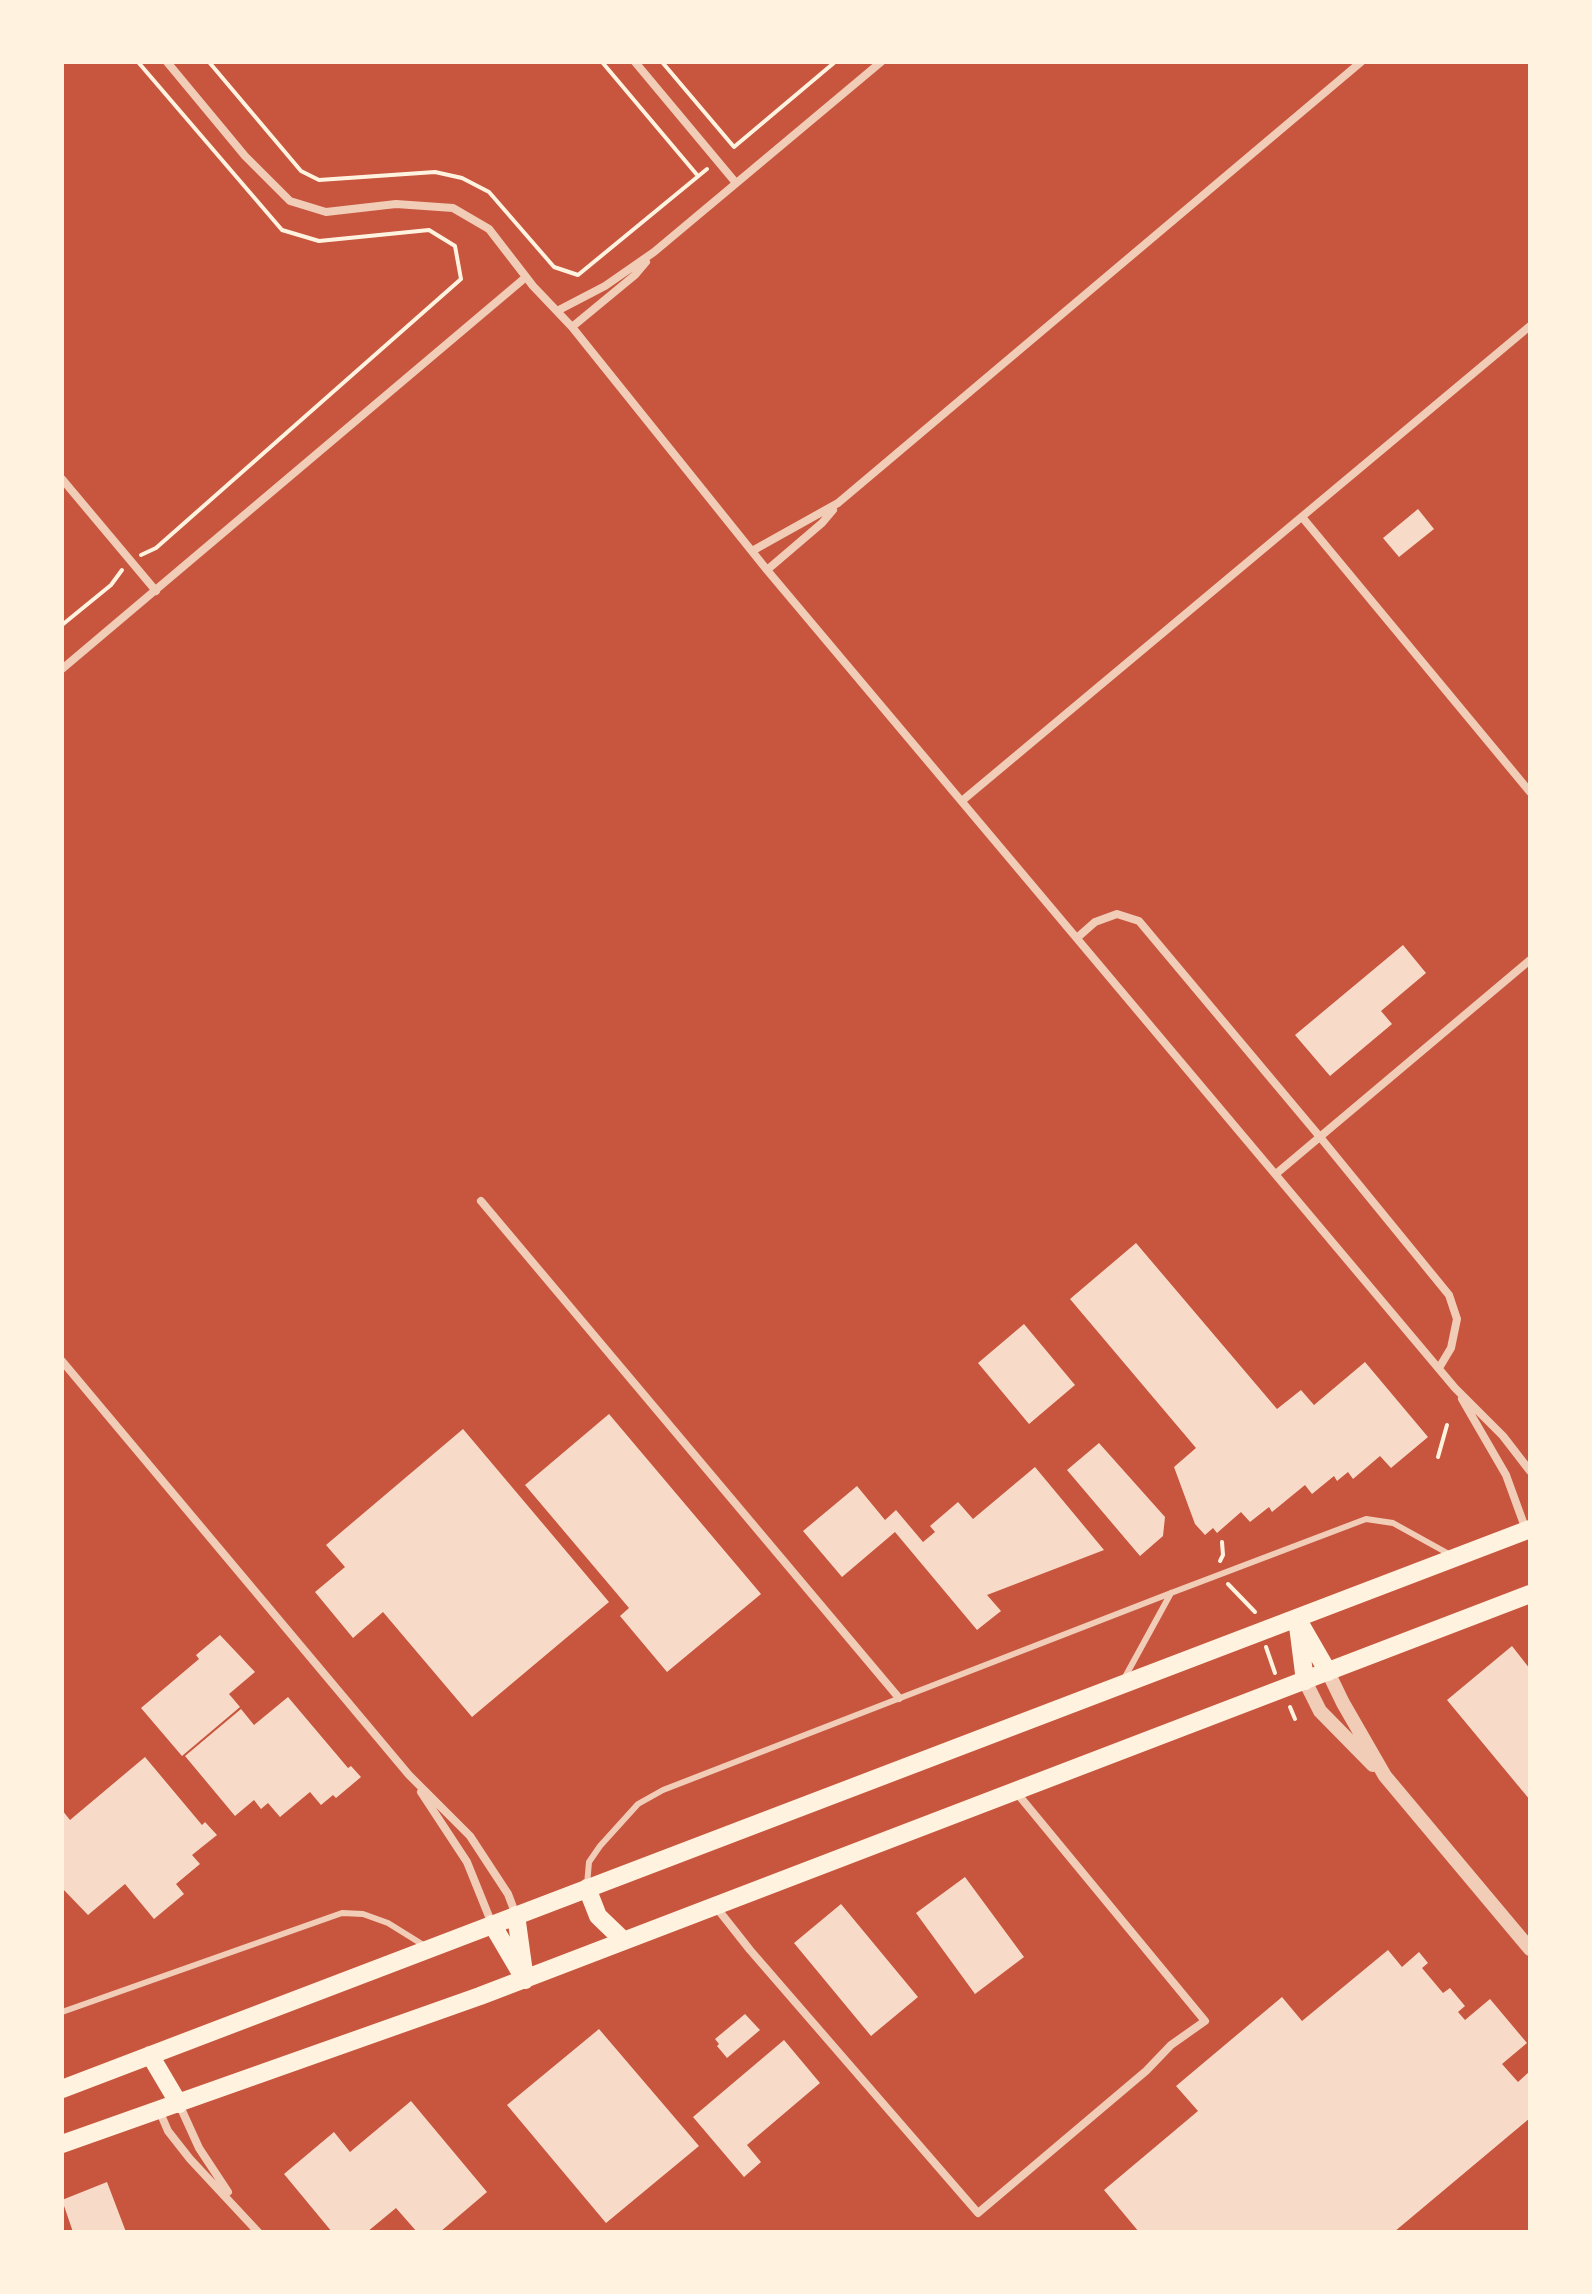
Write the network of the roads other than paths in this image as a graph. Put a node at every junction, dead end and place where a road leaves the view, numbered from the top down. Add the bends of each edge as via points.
1 (167, 62) edge
2 (635, 62) edge
3 (881, 62) edge
4 (1361, 62) edge
5 (736, 183) junction
6 (654, 252) junction
7 (526, 277) junction
8 (557, 311) junction
9 (1530, 326) edge
10 (572, 327) junction
11 (62, 479) edge
12 (838, 503) junction
13 (1302, 517) junction
14 (752, 551) junction
15 (767, 570) junction
16 (156, 591) junction
17 (62, 669) edge
18 (1530, 792) edge
19 (963, 800) junction
20 (1078, 937) junction
21 (1530, 960) edge
22 (1320, 1137) junction
23 (1277, 1173) junction
24 (481, 1201) dead end
25 (62, 1361) edge
26 (1439, 1368) junction
27 (1455, 1388) junction
28 (1530, 1471) edge
29 (1529, 1532) edge
30 (1454, 1557) junction
31 (1171, 1593) junction
32 (1530, 1594) edge
33 (1297, 1618) junction
34 (1328, 1672) junction
35 (1305, 1681) junction
36 (1121, 1684) junction
37 (899, 1698) junction
38 (409, 1775) junction
39 (1385, 1776) junction
40 (1016, 1791) junction
41 (587, 1888) junction
42 (716, 1907) junction
43 (516, 1915) junction
44 (492, 1924) junction
45 (624, 1941) junction
46 (429, 1948) junction
47 (1530, 1949) edge
48 (525, 1980) junction
49 (62, 2012) edge
50 (150, 2055) junction
51 (62, 2089) edge
52 (179, 2104) junction
53 (159, 2110) junction
54 (62, 2144) edge
55 (239, 2210) junction
56 (258, 2232) edge

1 - 7 street via 290,201 326,212 396,204 453,208 489,229
2 - 5 street
3 - 5 street
4 - 12 street
5 - 6 street
6 - 8 street
6 - 10 street via 635,275
7 - 8 street
7 - 16 street
8 - 10 street
9 - 13 street
10 - 14 street
11 - 16 street
12 - 14 street
12 - 15 street
13 - 18 street
13 - 19 street
14 - 15 street
15 - 19 street
16 - 17 street
19 - 20 street
20 - 22 street via 1095,922 1117,914 1139,921
20 - 23 street
21 - 22 street
22 - 23 street
22 - 26 street via 1449,1295 1457,1319 1451,1348
23 - 26 street
24 - 37 street
25 - 38 street
26 - 27 street
27 - 28 street
27 - 29 street via 1506,1475
29 - 30 highway
30 - 31 lane via 1393,1523 1366,1519
30 - 33 highway
31 - 36 lane
31 - 37 lane
32 - 34 highway
33 - 34 highway
33 - 35 highway
33 - 36 highway
34 - 35 highway
34 - 39 street
35 - 39 street via 1320,1711
35 - 40 highway
36 - 41 highway
37 - 41 lane via 638,1804 589,1862
38 - 43 street via 470,1836
38 - 44 street via 467,1862
39 - 47 street
40 - 42 highway
40 - 42 street via 1205,2021 978,2213
41 - 43 highway
41 - 45 highway via 598,1916
42 - 45 highway
43 - 44 highway
43 - 48 highway
44 - 46 highway
44 - 48 highway
45 - 48 highway
46 - 49 lane via 388,1923 342,1913
46 - 50 highway
48 - 52 highway
50 - 51 highway
50 - 52 highway
50 - 53 highway
52 - 53 highway
52 - 55 street via 199,2148
53 - 54 highway
53 - 55 street via 190,2159
55 - 56 street

